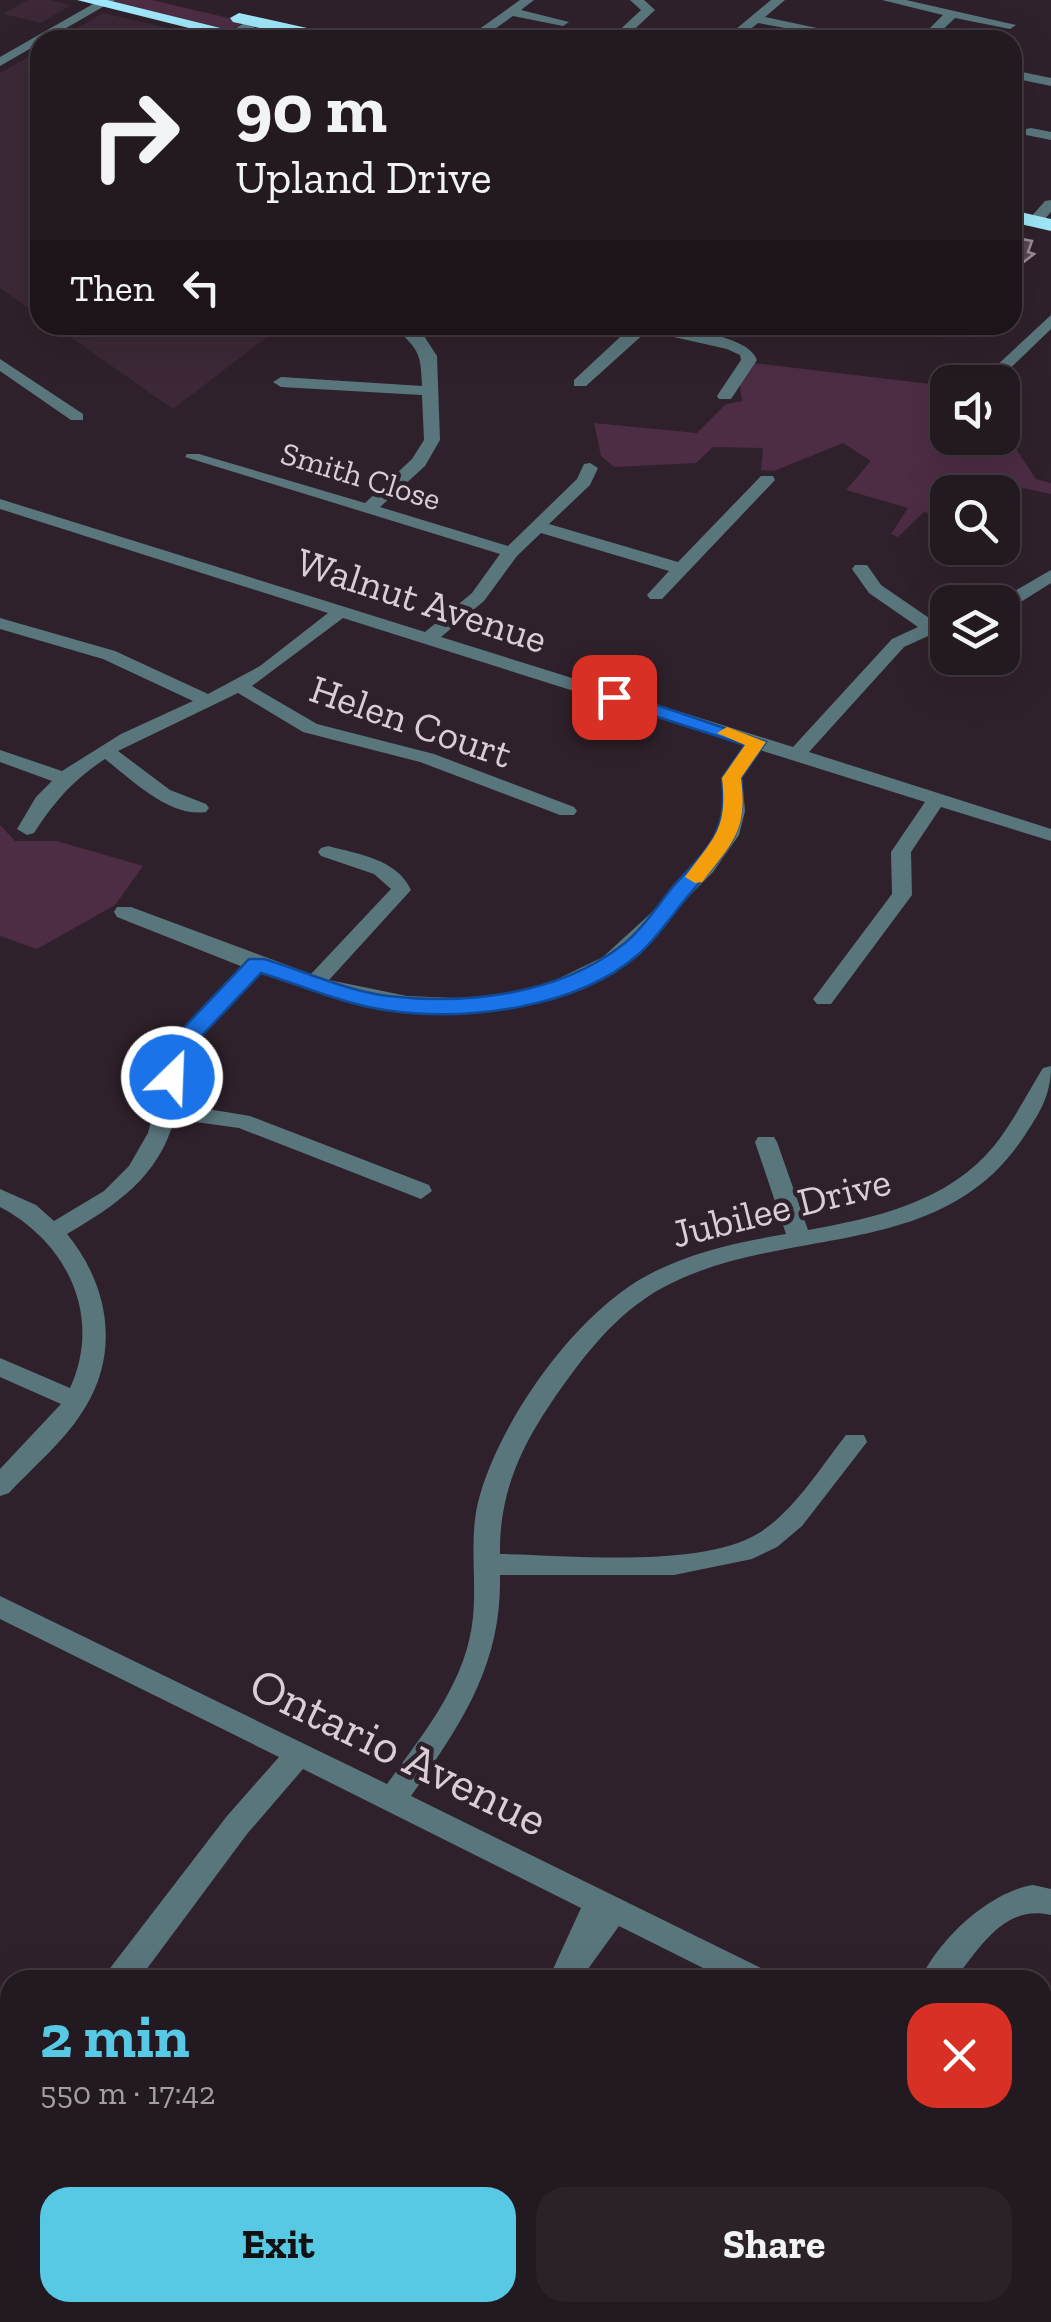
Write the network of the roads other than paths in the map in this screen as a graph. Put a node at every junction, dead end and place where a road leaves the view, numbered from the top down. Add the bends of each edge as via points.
1 (163, 0) edge
2 (528, 0) edge
3 (779, 0) edge
4 (888, 0) edge
5 (96, 1) edge
6 (640, 1) edge
7 (510, 12) junction
8 (953, 14) junction
9 (756, 18) junction
10 (564, 22) dead end
11 (1010, 25) dead end
12 (48, 30) edge
13 (219, 30) edge
14 (255, 30) edge
15 (484, 30) edge
16 (627, 30) edge
17 (741, 30) edge
18 (812, 30) dead end
19 (935, 30) edge
20 (30, 41) edge
21 (3, 57) edge
22 (1022, 76) edge
23 (1051, 82) edge
24 (1031, 132) dead end
25 (1051, 136) edge
26 (1022, 197) edge
27 (1050, 204) edge
28 (1043, 223) edge
29 (1051, 320) edge
30 (412, 335) edge
31 (631, 335) edge
32 (687, 335) edge
33 (1004, 365) edge
34 (4, 370) edge
35 (281, 382) dead end
36 (580, 383) dead end
37 (432, 392) junction
38 (725, 396) dead end
39 (77, 417) dead end
40 (193, 457) dead end
41 (590, 468) dead end
42 (767, 480) dead end
43 (0, 504) edge
44 (368, 510) junction
45 (537, 526) junction
46 (511, 552) junction
47 (681, 569) junction
48 (861, 569) dead end
49 (1051, 576) edge
50 (656, 595) dead end
51 (1020, 595) edge
52 (336, 609) junction
53 (930, 619) edge
54 (0, 623) edge
55 (930, 628) edge
56 (433, 640) junction
57 (238, 686) junction
58 (208, 701) junction
59 (763, 744) junction
60 (106, 751) junction
61 (0, 756) edge
62 (802, 756) junction
63 (68, 780) junction
64 (941, 800) junction
65 (199, 808) dead end
66 (567, 811) dead end
67 (28, 829) dead end
68 (1051, 835) edge
69 (328, 852) dead end
70 (124, 912) dead end
71 (257, 964) junction
72 (314, 984) junction
73 (824, 999) dead end
74 (1051, 1074) edge
75 (164, 1110) junction
76 (766, 1142) dead end
77 (421, 1192) dead end
78 (0, 1197) edge
79 (55, 1230) junction
80 (799, 1237) junction
81 (0, 1367) edge
82 (76, 1401) junction
83 (855, 1442) dead end
84 (0, 1486) edge
85 (488, 1564) junction
86 (0, 1608) edge
87 (293, 1752) junction
88 (392, 1800) junction
89 (1051, 1902) edge
90 (607, 1906) junction
91 (125, 1970) edge
92 (568, 1970) edge
93 (737, 1970) edge
94 (944, 1970) edge

1 - 14 highway
2 - 7 street
3 - 9 street
4 - 8 street
5 - 12 street
5 - 13 highway
6 - 16 street via 650,8
7 - 10 street
7 - 15 street
8 - 11 street
8 - 19 street
9 - 17 street
9 - 18 street
20 - 21 street
22 - 23 street
24 - 25 street
26 - 27 highway
27 - 28 street
29 - 33 street
30 - 37 street via 429,356
31 - 36 street
32 - 38 street via 747,353
34 - 39 street
35 - 37 street
37 - 44 street via 424,456
40 - 44 street, Smith Close
41 - 45 street
42 - 47 street
43 - 52 street, Walnut Avenue
44 - 46 street, Smith Close
45 - 46 street
45 - 47 street
46 - 56 street
47 - 50 street
48 - 53 street via 875,589
49 - 51 street
52 - 56 street, Walnut Avenue
52 - 57 street
54 - 58 street via 109,655
55 - 62 street via 889,651
56 - 59 street, Walnut Avenue
57 - 58 street
57 - 66 street, Helen Court via 310,728 427,758
58 - 60 street
59 - 62 street, Walnut Avenue
59 - 72 street via 736,797 728,835 646,936 616,961 574,983 504,1002 384,1003
60 - 63 street
60 - 65 street via 163,794
61 - 63 street
62 - 64 street, Walnut Avenue
63 - 67 street via 40,806
64 - 68 street, Walnut Avenue
64 - 73 street via 898,864 902,896
69 - 72 street via 390,874 401,890
70 - 71 street
71 - 72 street
71 - 75 street via 181,1044
74 - 80 street, Jubilee Drive via 1008,1143 960,1188 897,1219
75 - 77 street via 242,1120
75 - 79 street via 138,1170 112,1197
76 - 80 street
78 - 79 street
79 - 82 street via 92,1296 96,1337
80 - 85 street, Jubilee Drive via 679,1267 590,1335 509,1450 490,1496
81 - 82 street
82 - 84 street
83 - 85 street via 785,1525 730,1558
85 - 88 street, Jubilee Drive via 484,1634 468,1684
86 - 87 street, Ontario Avenue
87 - 88 street, Ontario Avenue
87 - 91 street
88 - 90 street, Ontario Avenue
89 - 94 street via 1027,1895 1006,1903
90 - 92 street
90 - 93 street, Ontario Avenue

